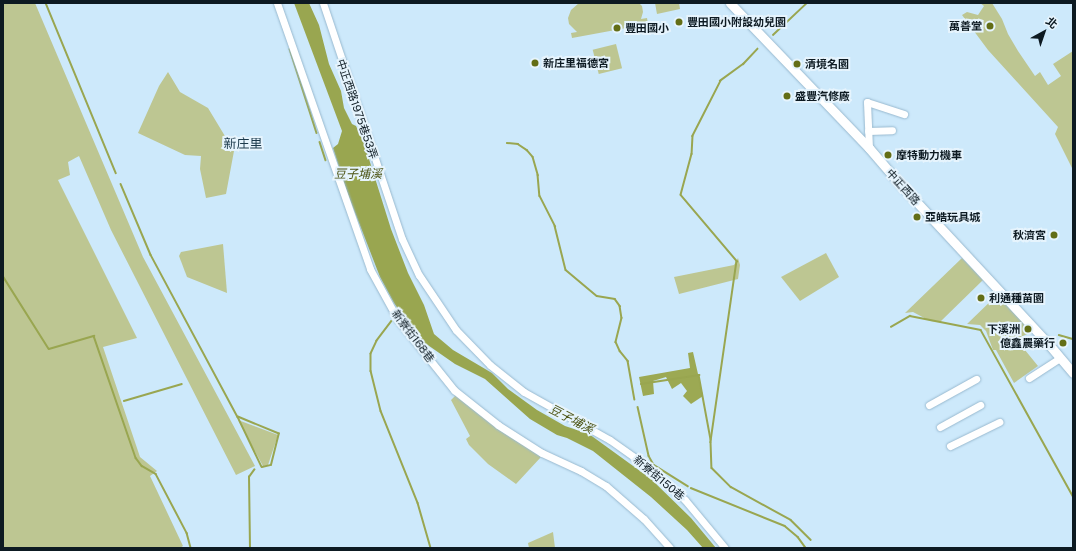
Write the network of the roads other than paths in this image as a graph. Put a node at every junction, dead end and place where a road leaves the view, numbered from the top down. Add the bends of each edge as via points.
1 (277, 3) edge
2 (323, 3) edge
3 (730, 3) edge
4 (904, 114) dead end
5 (892, 130) dead end
6 (868, 131) junction
7 (869, 148) junction
8 (1060, 358) junction
9 (1073, 373) edge
10 (1029, 378) dead end
11 (976, 380) dead end
12 (928, 405) dead end
13 (980, 405) dead end
14 (999, 422) dead end
15 (580, 423) joint
16 (940, 427) dead end
17 (950, 446) dead end
18 (670, 548) edge
19 (725, 548) edge

1 - 18 street, 新寮街168巷 via 370,269 398,320 454,390 498,425 542,454 581,471 606,486 644,519
2 - 15 street, 中正西路1975巷53弄 via 398,228 425,285 456,330 490,365 524,392
3 - 7 main road, 中正西路
4 - 6 street via 868,102
5 - 6 street
6 - 7 street
7 - 8 main road, 中正西路
8 - 9 main road, 中正西路
8 - 10 street
11 - 12 street
13 - 16 street
14 - 17 street
15 - 19 street, 新寮街150巷 via 651,468 685,500

